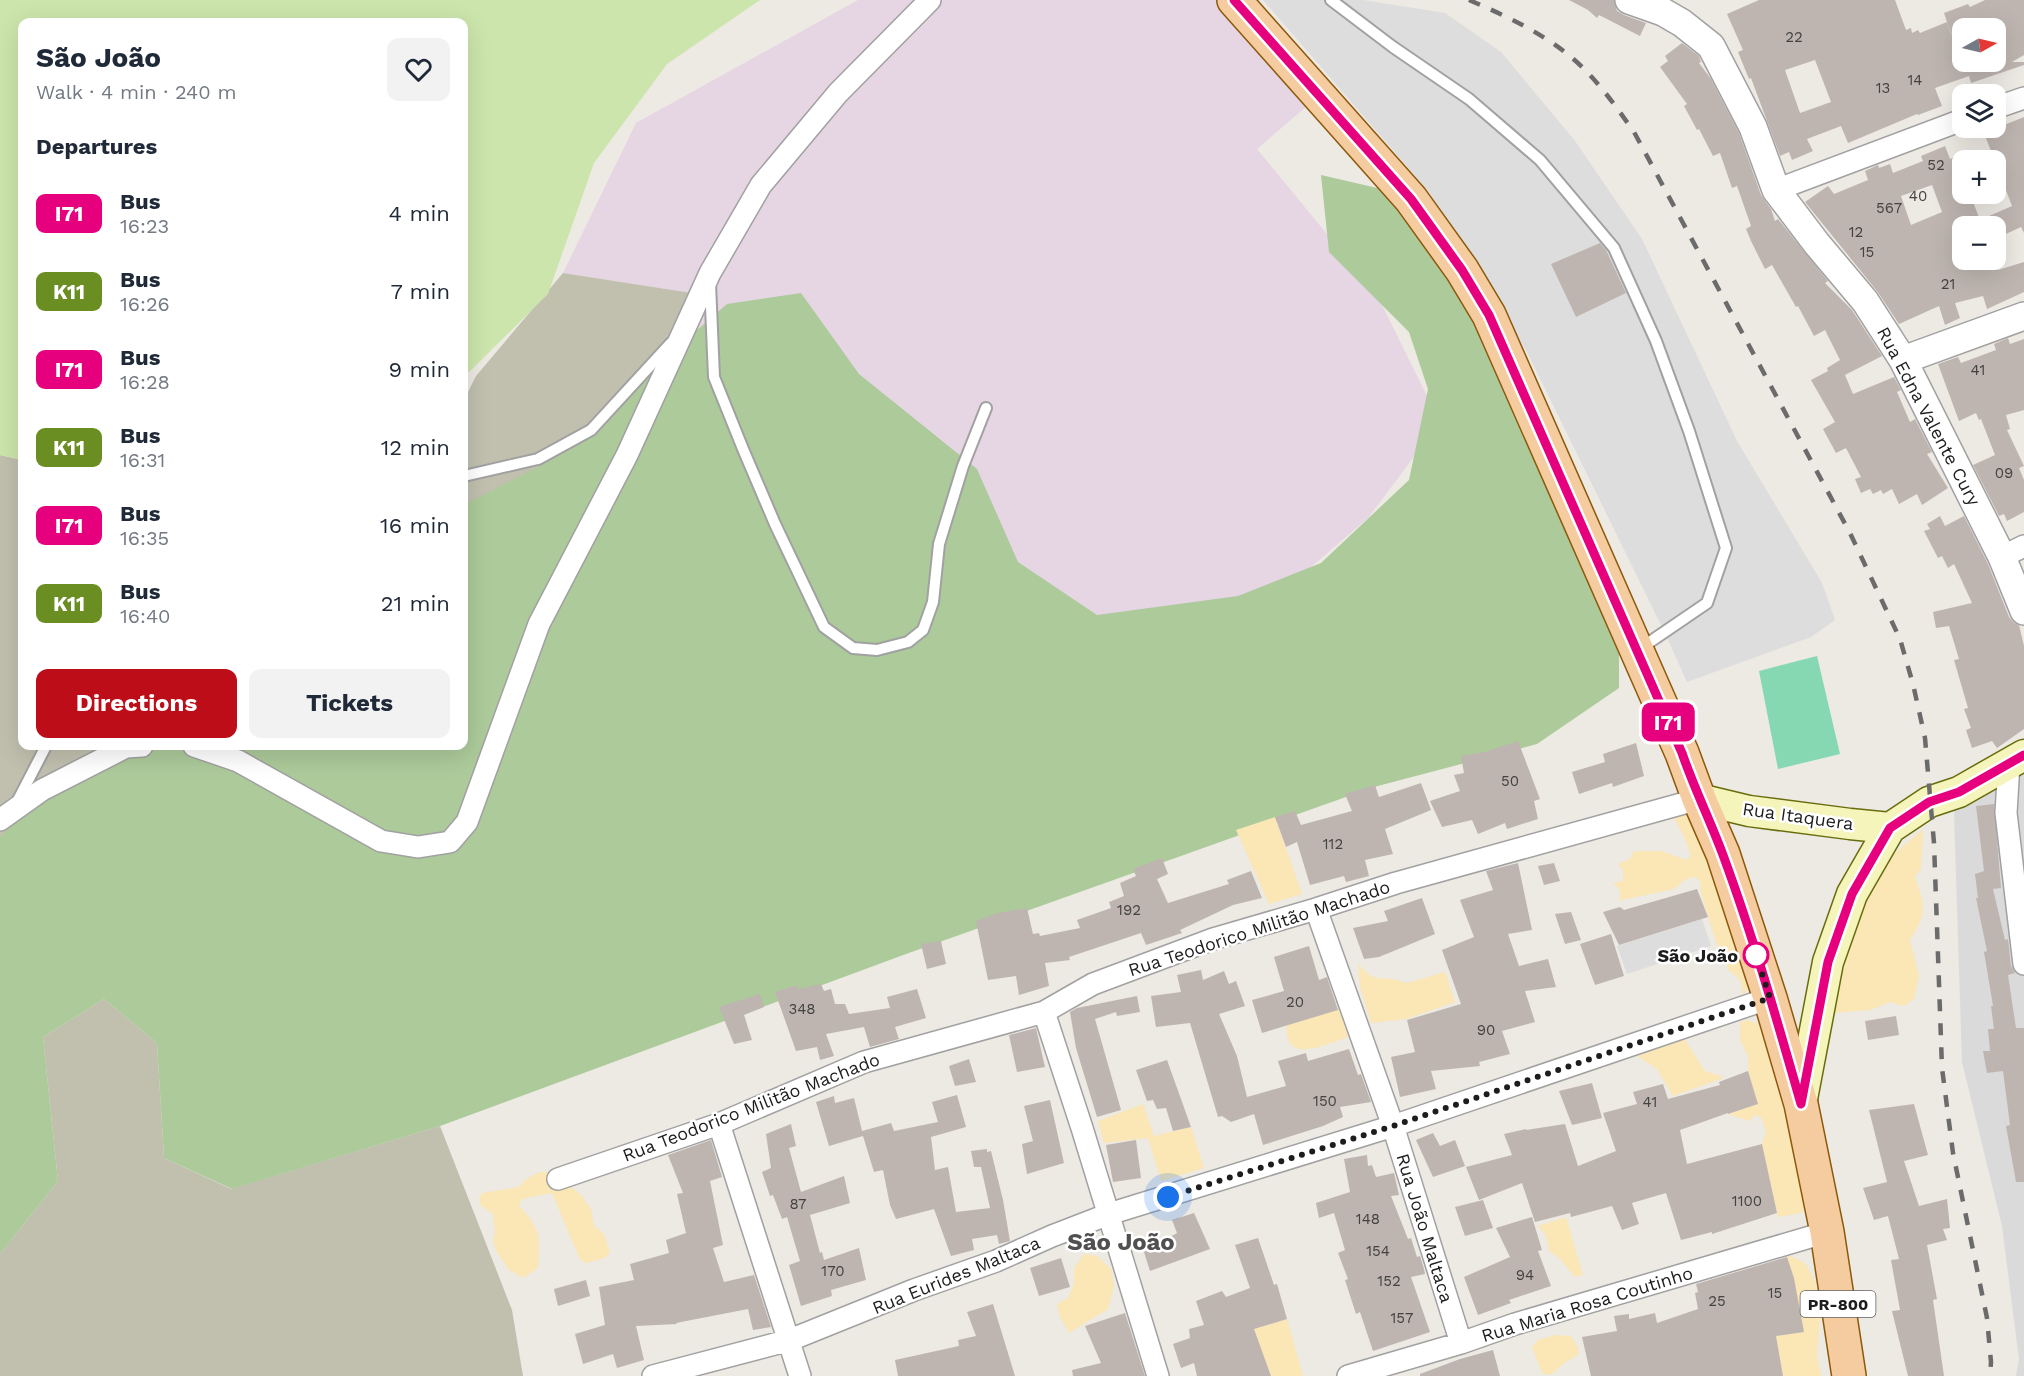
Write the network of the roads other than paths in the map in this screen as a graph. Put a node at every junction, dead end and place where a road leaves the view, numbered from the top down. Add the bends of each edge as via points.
1 (930, 0) edge
2 (1234, 0) edge
3 (1331, 0) edge
4 (1663, 0) edge
5 (1632, 1) edge
6 (1680, 12) edge
7 (2024, 98) edge
8 (2006, 104) edge
9 (1952, 124) edge
10 (1776, 190) junction
11 (710, 273) junction
12 (2024, 316) edge
13 (685, 327) junction
14 (1903, 360) junction
15 (986, 408) dead end
16 (468, 475) edge
17 (2013, 551) edge
18 (2024, 611) edge
19 (1637, 650) junction
20 (43, 750) edge
21 (120, 750) edge
22 (206, 750) edge
23 (2017, 759) edge
24 (1699, 799) junction
25 (6, 815) edge
26 (1890, 828) junction
27 (1316, 909) junction
28 (2023, 955) edge
29 (1770, 998) junction
30 (1044, 1012) junction
31 (1801, 1104) junction
32 (719, 1124) junction
33 (1393, 1126) junction
34 (558, 1179) dead end
35 (1109, 1214) junction
36 (1827, 1232) junction
37 (790, 1340) junction
38 (1461, 1343) junction
39 (653, 1376) edge
40 (800, 1376) edge
41 (1158, 1376) edge
42 (1348, 1376) edge
43 (1849, 1376) edge

1 - 11 street via 838,93 761,185
2 - 19 main road, PR-800 via 1411,199 1462,270 1489,315
3 - 19 lane via 1469,99 1540,160 1614,248 1656,341 1726,548 1707,603
4 - 5 street
5 - 6 street, Rua Edna Valente Cury via 1663,12
6 - 10 street, Rua Edna Valente Cury via 1710,46 1753,127
7 - 8 street
9 - 10 street
10 - 14 street, Rua Edna Valente Cury via 1865,301
11 - 13 street
11 - 15 lane via 714,376 775,524 824,627 853,648 877,650 908,642 923,630 933,602 939,544
12 - 14 street
13 - 16 lane via 591,430 538,459
13 - 22 street via 627,455 539,624 467,822 450,842 418,847 381,841 238,761
14 - 17 street, Rua Edna Valente Cury
17 - 18 street, Rua Edna Valente Cury
19 - 24 main road, PR-800
20 - 25 lane
21 - 25 street via 53,784
23 - 26 main road via 1959,792 1929,802
23 - 28 street via 2006,813
24 - 26 main road, Rua Itaquera via 1749,811
24 - 27 street, Rua Teodorico Militão Machado via 1395,883
24 - 29 main road, PR-800 via 1723,854
26 - 31 main road via 1852,894 1828,962
27 - 30 street, Rua Teodorico Militão Machado via 1213,939 1093,984
27 - 33 street, Rua João Maltaca
29 - 31 main road, PR-800
29 - 33 street, Rua Eurides Maltaca
30 - 32 street, Rua Teodorico Militão Machado via 864,1062
30 - 35 street
31 - 36 main road, PR-800
32 - 34 street, Rua Teodorico Militão Machado
32 - 37 street
33 - 35 street, Rua Eurides Maltaca
33 - 38 street, Rua João Maltaca
35 - 37 street, Rua Eurides Maltaca
35 - 41 street
36 - 38 street, Rua Maria Rosa Coutinho
36 - 43 main road, PR-800
37 - 39 street, Rua Eurides Maltaca
37 - 40 street
38 - 42 street, Rua Maria Rosa Coutinho

